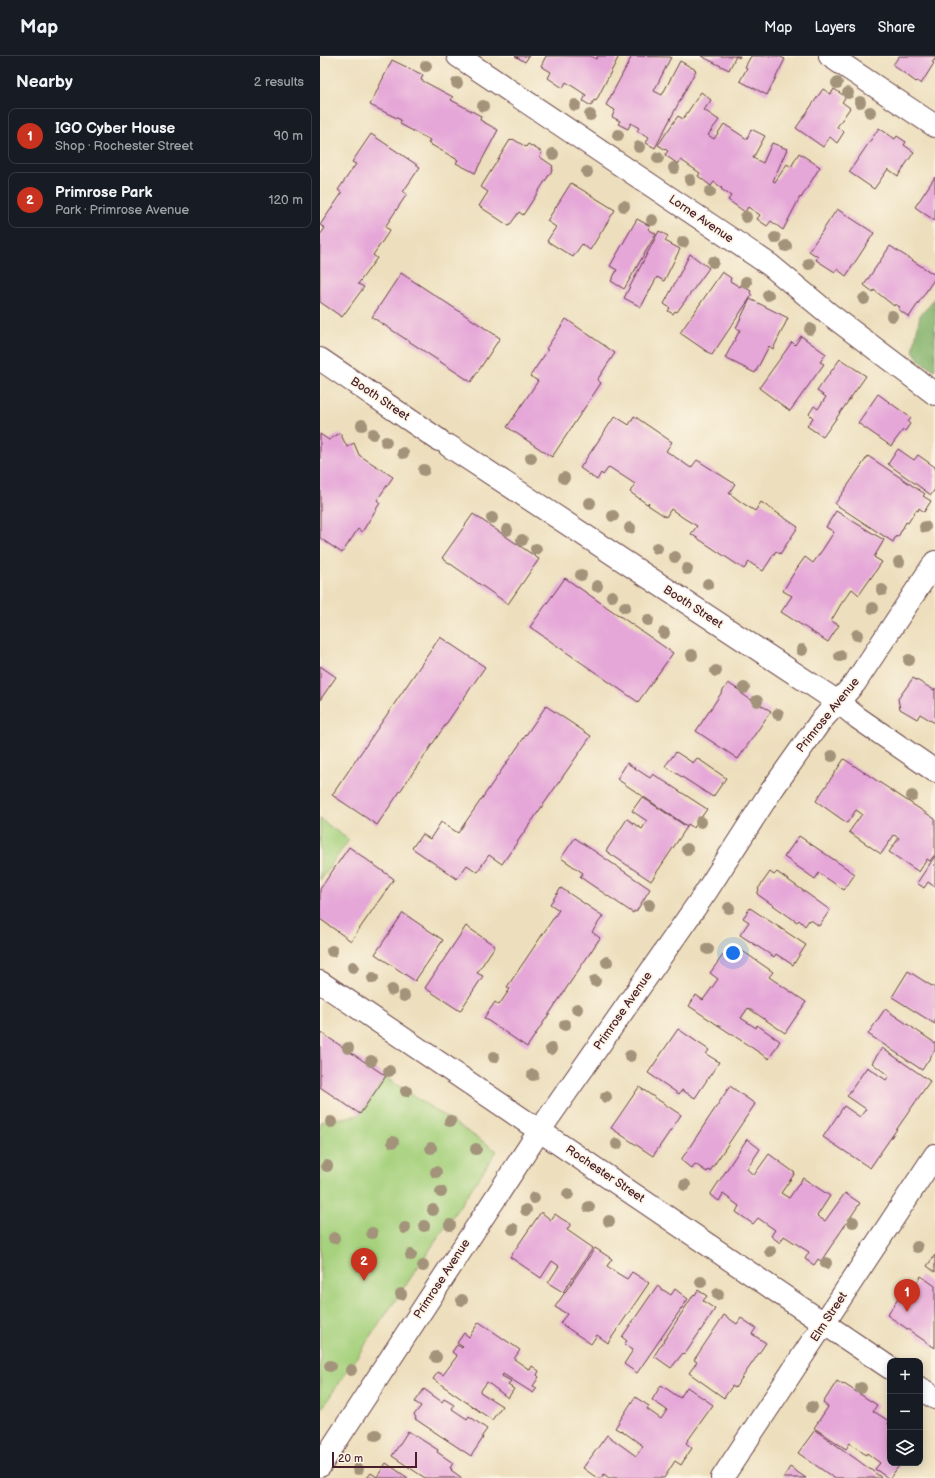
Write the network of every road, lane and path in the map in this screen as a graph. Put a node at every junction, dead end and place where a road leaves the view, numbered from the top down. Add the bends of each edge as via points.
1 (458, 56) edge
2 (830, 56) edge
3 (935, 126) edge
4 (320, 359) edge
5 (935, 394) edge
6 (935, 562) edge
7 (838, 702) junction
8 (935, 771) edge
9 (320, 982) edge
10 (540, 1130) junction
11 (935, 1155) edge
12 (825, 1324) junction
13 (887, 1366) edge
14 (923, 1390) edge
15 (935, 1398) edge
16 (320, 1466) edge
17 (722, 1478) edge

1 - 5 street, Lorne Avenue via 770,265
2 - 3 street
4 - 7 street, Booth Street
6 - 7 street, Primrose Avenue via 855,683
7 - 8 street, Booth Street
7 - 10 street, Primrose Avenue via 820,722 769,794 706,892
9 - 10 street, Rochester Street
10 - 12 street, Rochester Street
10 - 16 street, Primrose Avenue
11 - 12 street, Elm Street
12 - 13 street, Rochester Street
12 - 17 street, Elm Street
14 - 15 street

